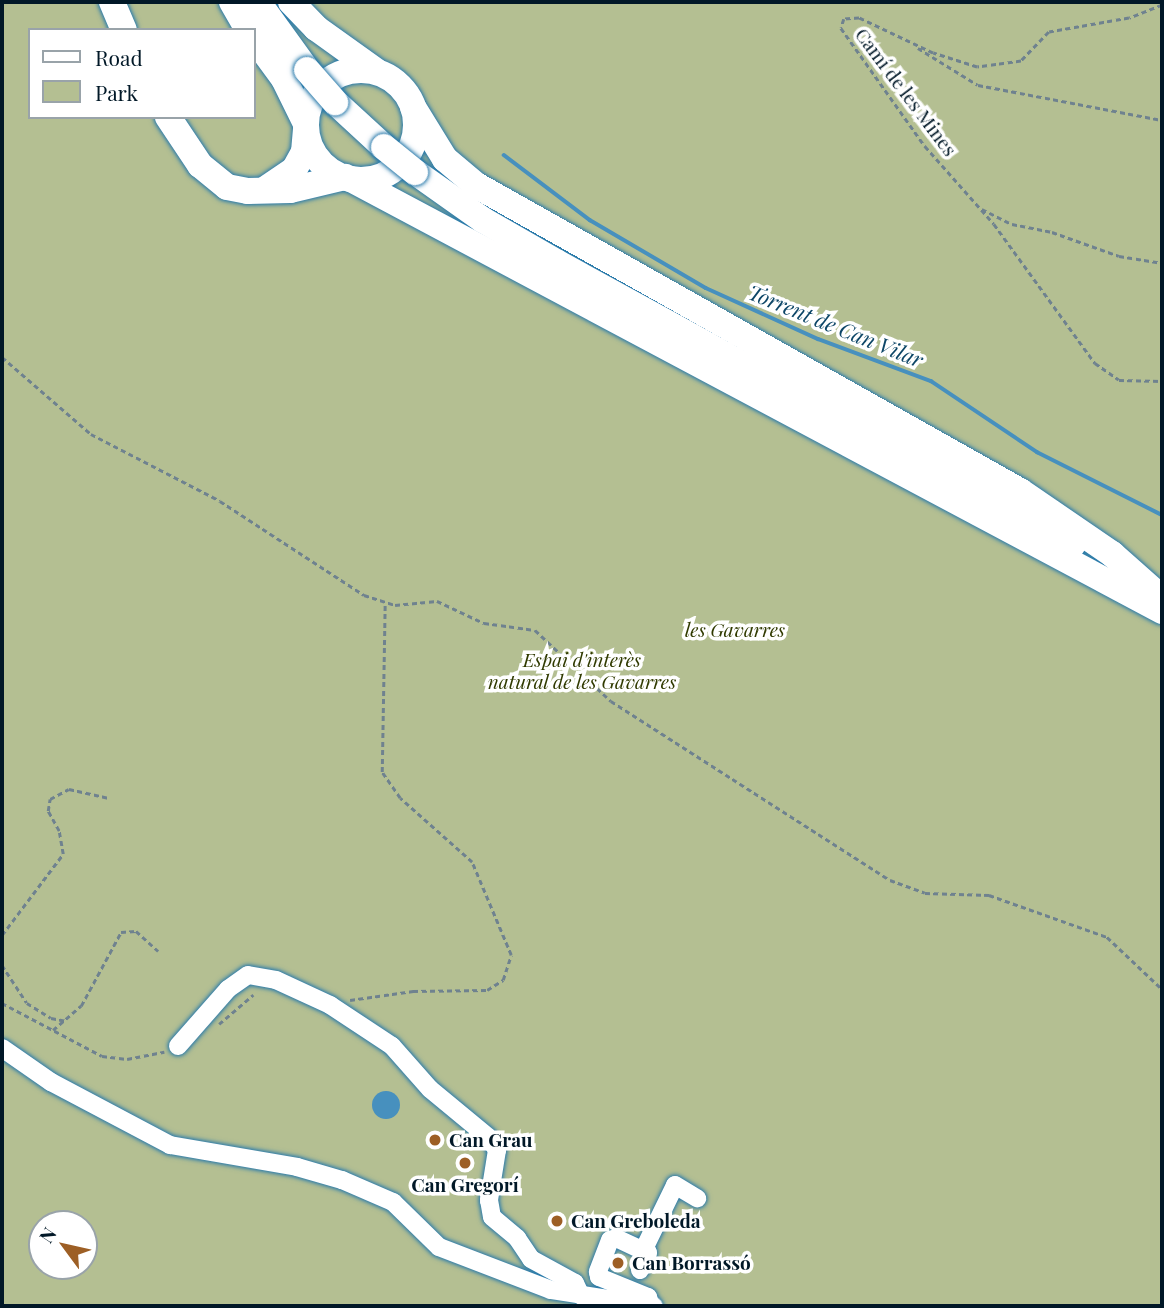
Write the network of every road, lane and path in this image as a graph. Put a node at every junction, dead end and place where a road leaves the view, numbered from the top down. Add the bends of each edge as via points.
1 (232, 2) edge
2 (258, 2) edge
3 (291, 2) edge
4 (1162, 5) edge
5 (247, 28) edge
6 (256, 41) edge
7 (912, 44) junction
8 (378, 72) junction
9 (413, 107) junction
10 (169, 119) edge
11 (1162, 120) edge
12 (306, 127) junction
13 (348, 178) junction
14 (260, 192) junction
15 (980, 207) junction
16 (1162, 263) edge
17 (2, 357) edge
18 (1162, 382) edge
19 (1160, 601) edge
20 (385, 602) junction
21 (109, 798) dead end
22 (2, 935) edge
23 (158, 951) dead end
24 (2, 965) edge
25 (1162, 989) edge
26 (2, 1003) edge
27 (330, 1004) junction
28 (69, 1021) junction
29 (53, 1030) junction
30 (178, 1046) joint
31 (2, 1048) edge
32 (697, 1198) dead end
33 (643, 1251) junction
34 (640, 1270) dead end
35 (581, 1296) junction
36 (652, 1306) edge

1 - 5 highway
2 - 19 highway, bridge via 335,102 415,172 483,220
3 - 8 highway via 316,27
4 - 7 path, Camí de les Mines via 1129,18 1049,32 1021,61 978,67
6 - 12 highway via 285,79
7 - 11 path via 978,85
7 - 15 path, Camí de les Mines via 859,18 841,23 850,46 916,135
8 - 9 highway via 402,88
8 - 12 highway via 350,71 325,83 313,98
9 - 13 highway via 415,135 403,160 379,176
9 - 19 highway via 445,159 476,185 1020,491 1103,547
10 - 14 highway via 208,174 227,187
12 - 13 highway via 320,162
12 - 14 highway via 303,152 294,170
13 - 14 highway
13 - 19 highway
15 - 16 path via 1012,224 1052,232 1119,256
15 - 18 path, Camí de les Mines via 1095,363 1119,380
17 - 20 path via 91,434 220,501 364,595
20 - 25 path via 437,601 484,623 535,630 611,701 890,880 925,893 989,895 1107,937
20 - 27 path via 382,772 400,798 472,862 508,940 510,968 503,980 473,993 378,993
21 - 22 path via 69,789 50,799 48,811 59,831 63,854
23 - 28 path via 138,932 121,932
24 - 28 path via 29,1004 51,1018
26 - 29 path
27 - 30 street via 276,980 248,975 228,989
27 - 35 street via 391,1046 430,1088 488,1137 497,1150 489,1199 492,1217 517,1238 531,1259 575,1283
28 - 29 path
29 - 30 path via 117,1059 148,1056
31 - 35 street via 51,1082 170,1145 297,1167 342,1180 393,1202 439,1247 551,1290
32 - 33 street via 675,1185
33 - 34 street via 648,1253
33 - 36 street via 617,1238 610,1240 598,1272 599,1277 648,1297
35 - 36 street

